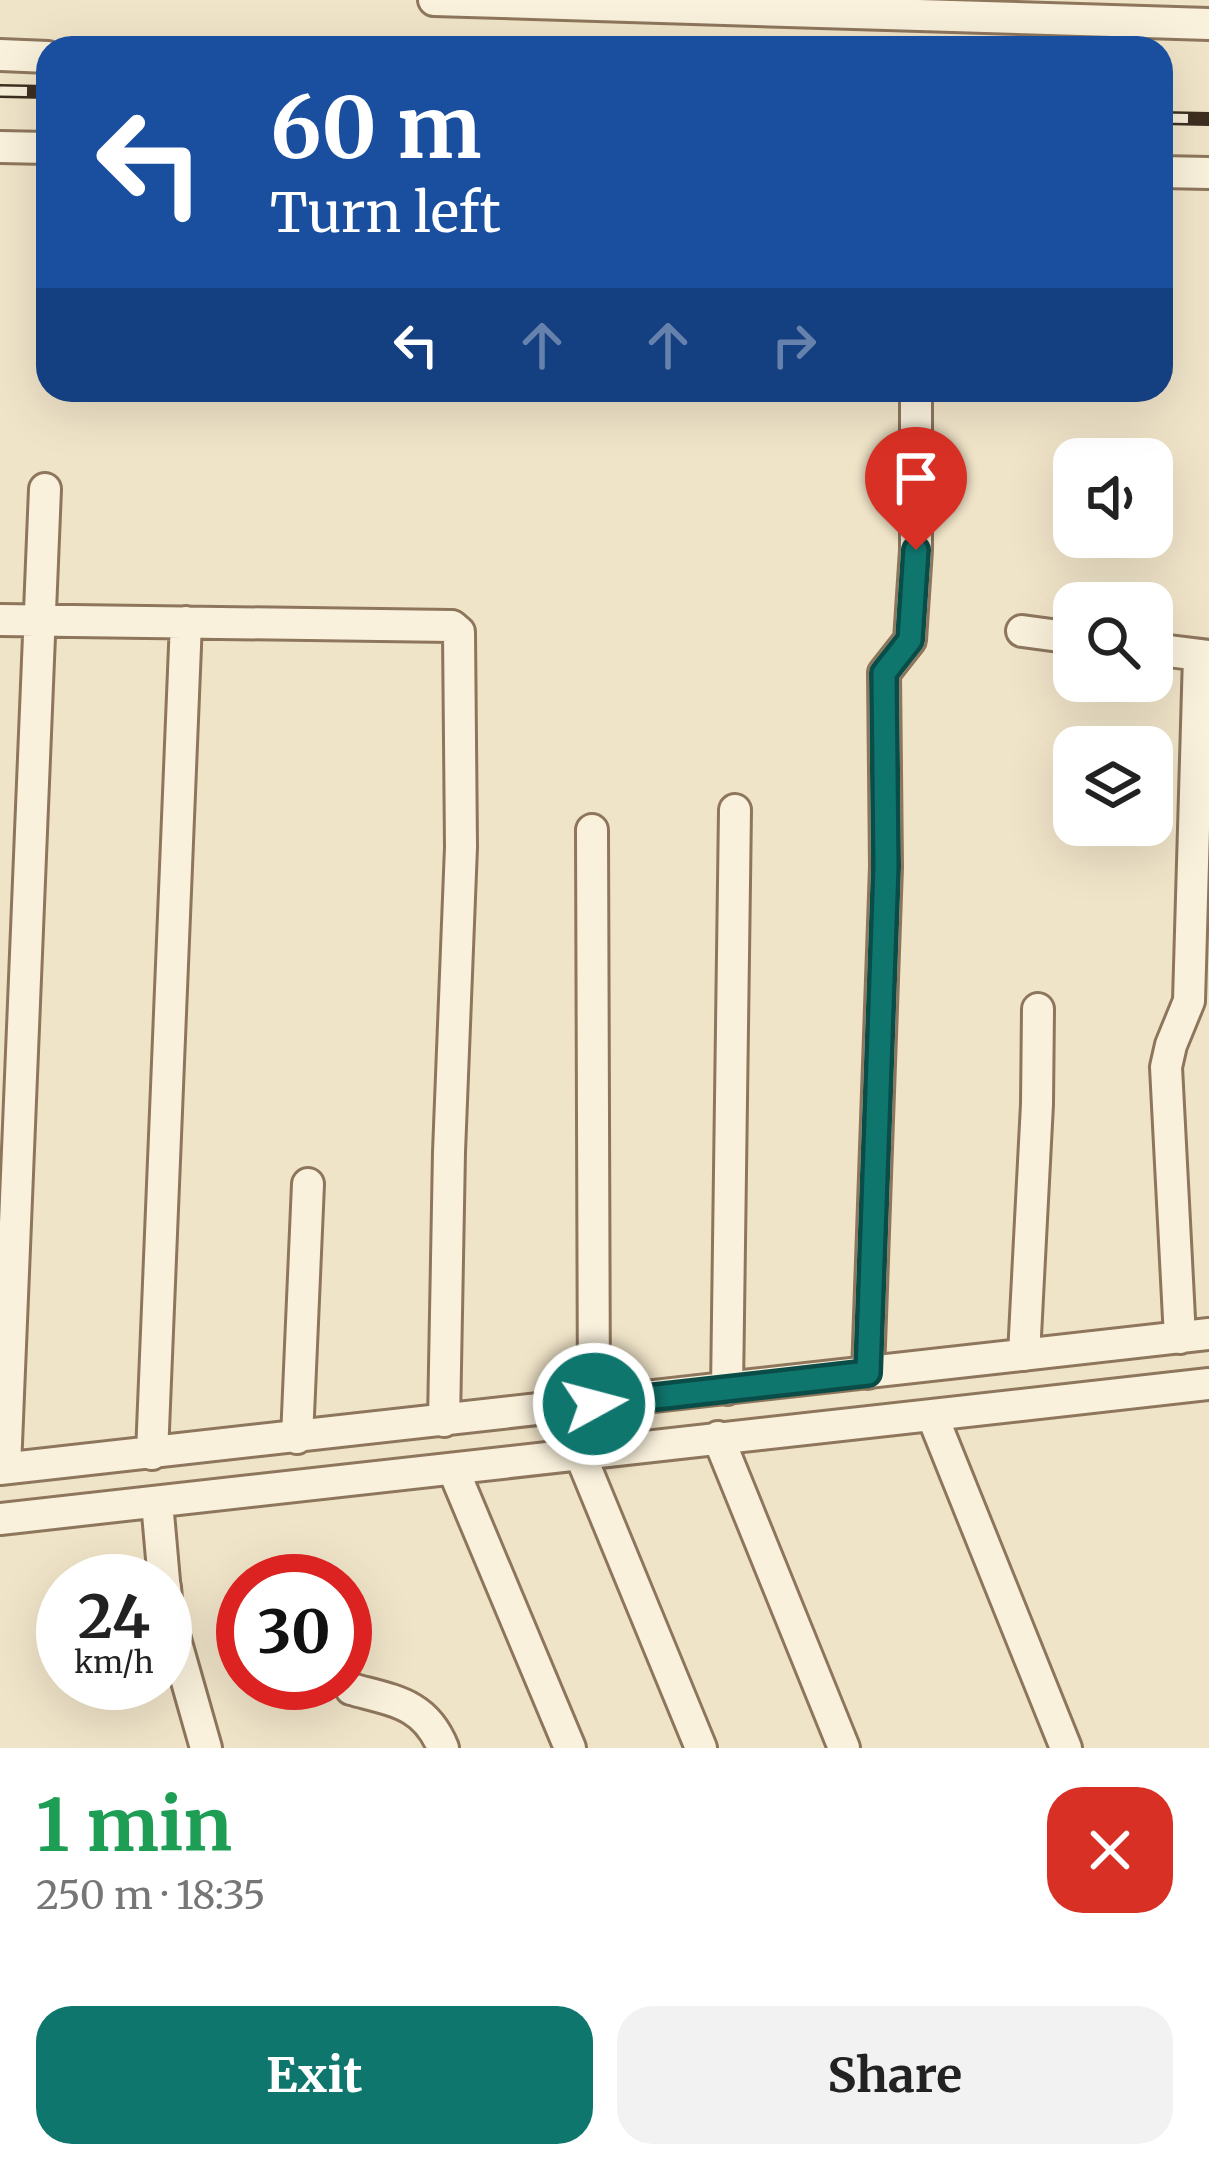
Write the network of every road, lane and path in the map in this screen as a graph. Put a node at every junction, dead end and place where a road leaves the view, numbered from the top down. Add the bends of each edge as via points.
1 (434, 0) edge
2 (899, 8) edge
3 (1209, 24) edge
4 (0, 55) edge
5 (36, 56) edge
6 (0, 147) edge
7 (36, 148) edge
8 (1173, 172) edge
9 (1209, 173) edge
10 (916, 402) edge
11 (45, 489) dead end
12 (0, 620) edge
13 (42, 620) junction
14 (186, 622) junction
15 (1022, 631) dead end
16 (1053, 635) edge
17 (1173, 652) edge
18 (1204, 656) edge
19 (735, 810) dead end
20 (592, 830) dead end
21 (1199, 963) edge
22 (1038, 1009) dead end
23 (308, 1184) dead end
24 (1195, 1336) edge
25 (1024, 1355) junction
26 (868, 1373) junction
27 (1209, 1384) edge
28 (727, 1389) junction
29 (594, 1404) junction
30 (932, 1415) junction
31 (444, 1421) junction
32 (718, 1437) junction
33 (297, 1438) junction
34 (152, 1454) junction
35 (580, 1454) junction
36 (453, 1468) junction
37 (3, 1469) edge
38 (157, 1502) junction
39 (0, 1520) edge
40 (162, 1554) edge
41 (372, 1696) edge
42 (192, 1699) edge
43 (206, 1748) edge
44 (442, 1748) edge
45 (569, 1748) edge
46 (701, 1748) edge
47 (844, 1748) edge
48 (1066, 1748) edge

1 - 2 street
2 - 3 street
4 - 5 street
6 - 7 street
8 - 9 street
10 - 26 street via 910,640 884,673 886,867
11 - 13 street
12 - 13 street
13 - 14 street
13 - 37 street
14 - 31 street via 459,632
14 - 34 street
15 - 16 street
17 - 18 street
18 - 21 street
19 - 28 street
20 - 29 street
21 - 24 street via 1166,1067
22 - 25 street
23 - 33 street
24 - 25 street
25 - 26 street
26 - 28 street
27 - 30 street
28 - 29 street
29 - 31 street
30 - 32 street
30 - 48 street
31 - 33 street
32 - 35 street
32 - 47 street
33 - 34 street
34 - 37 street
35 - 36 street
35 - 46 street
36 - 38 street
36 - 45 street
38 - 39 street
38 - 40 street
41 - 44 street via 418,1711
42 - 43 street

